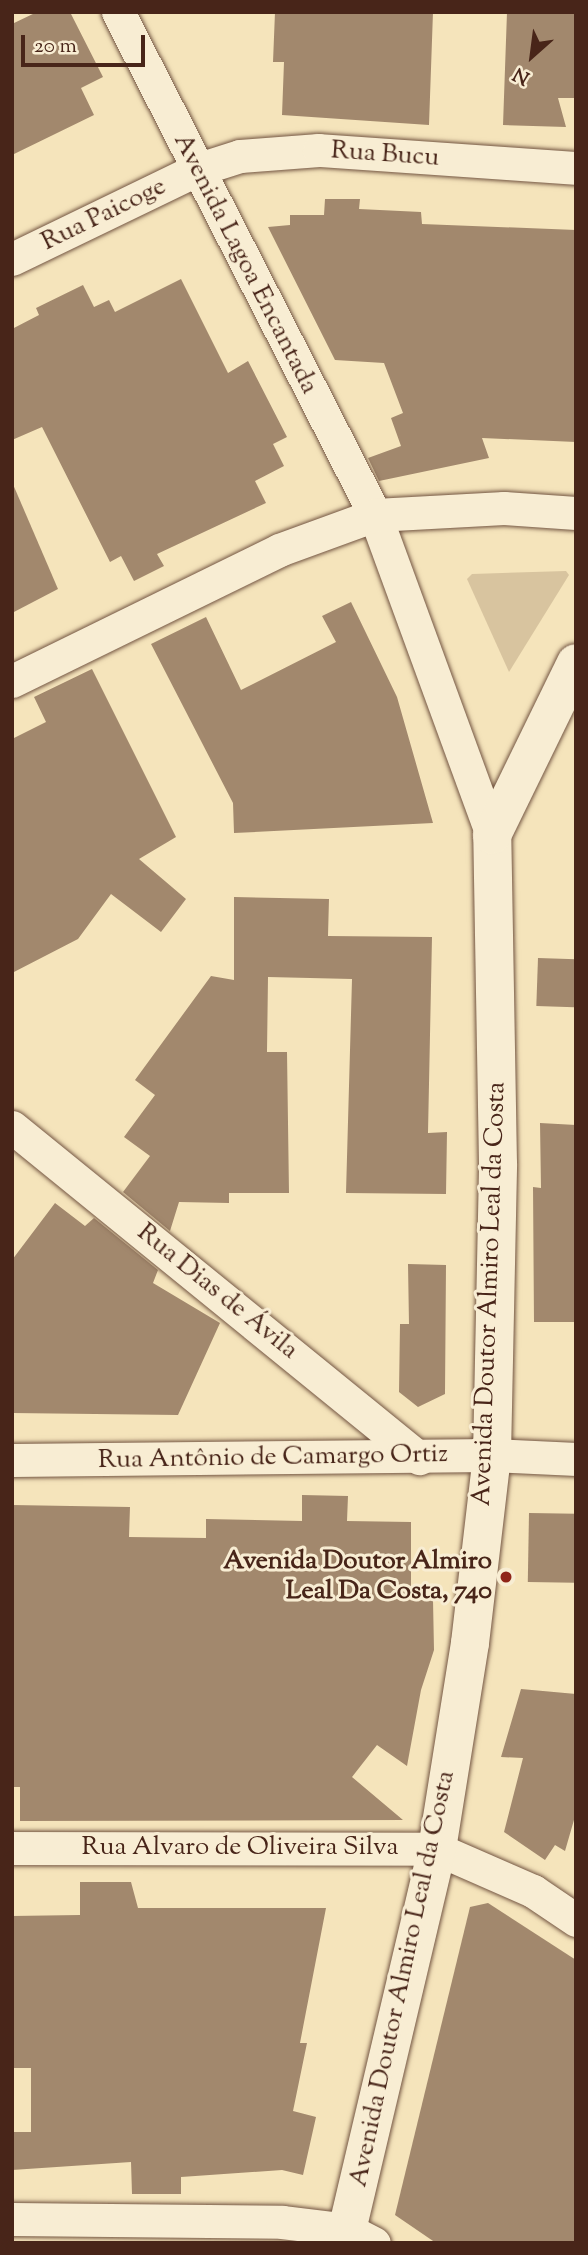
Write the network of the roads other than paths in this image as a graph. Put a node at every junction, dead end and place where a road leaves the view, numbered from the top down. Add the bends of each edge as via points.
1 (118, 12) edge
2 (576, 168) edge
3 (196, 170) junction
4 (12, 259) edge
5 (576, 513) edge
6 (375, 515) junction
7 (576, 663) edge
8 (12, 681) edge
9 (492, 835) junction
10 (12, 1128) edge
11 (492, 1455) junction
12 (419, 1458) junction
13 (576, 1459) edge
14 (12, 1460) edge
15 (12, 1848) edge
16 (437, 1849) junction
17 (576, 1920) edge
18 (12, 2219) edge
19 (355, 2239) edge

1 - 3 street, Avenida Lagoa Encantada
2 - 3 street, Rua Bucu via 305,150 240,156
3 - 4 street, Rua Paicoge
3 - 6 street, Avenida Lagoa Encantada
5 - 6 street via 503,508
6 - 8 street via 279,550
6 - 9 street, Avenida Lagoa Encantada
7 - 9 street
9 - 11 street, Avenida Doutor Almiro Leal da Costa via 498,1164
10 - 12 street, Rua Dias de Ávila
11 - 12 street, Rua Antônio de Camargo Ortiz
11 - 13 street, Rua Antônio de Camargo Ortiz
11 - 16 street, Avenida Doutor Almiro Leal da Costa via 470,1643
12 - 14 street, Rua Antônio de Camargo Ortiz
15 - 16 street, Rua Alvaro de Oliveira Silva
16 - 17 street, Rua Alvaro de Oliveira Silva via 533,1891
16 - 19 street, Avenida Doutor Almiro Leal da Costa
18 - 19 street via 282,2222

